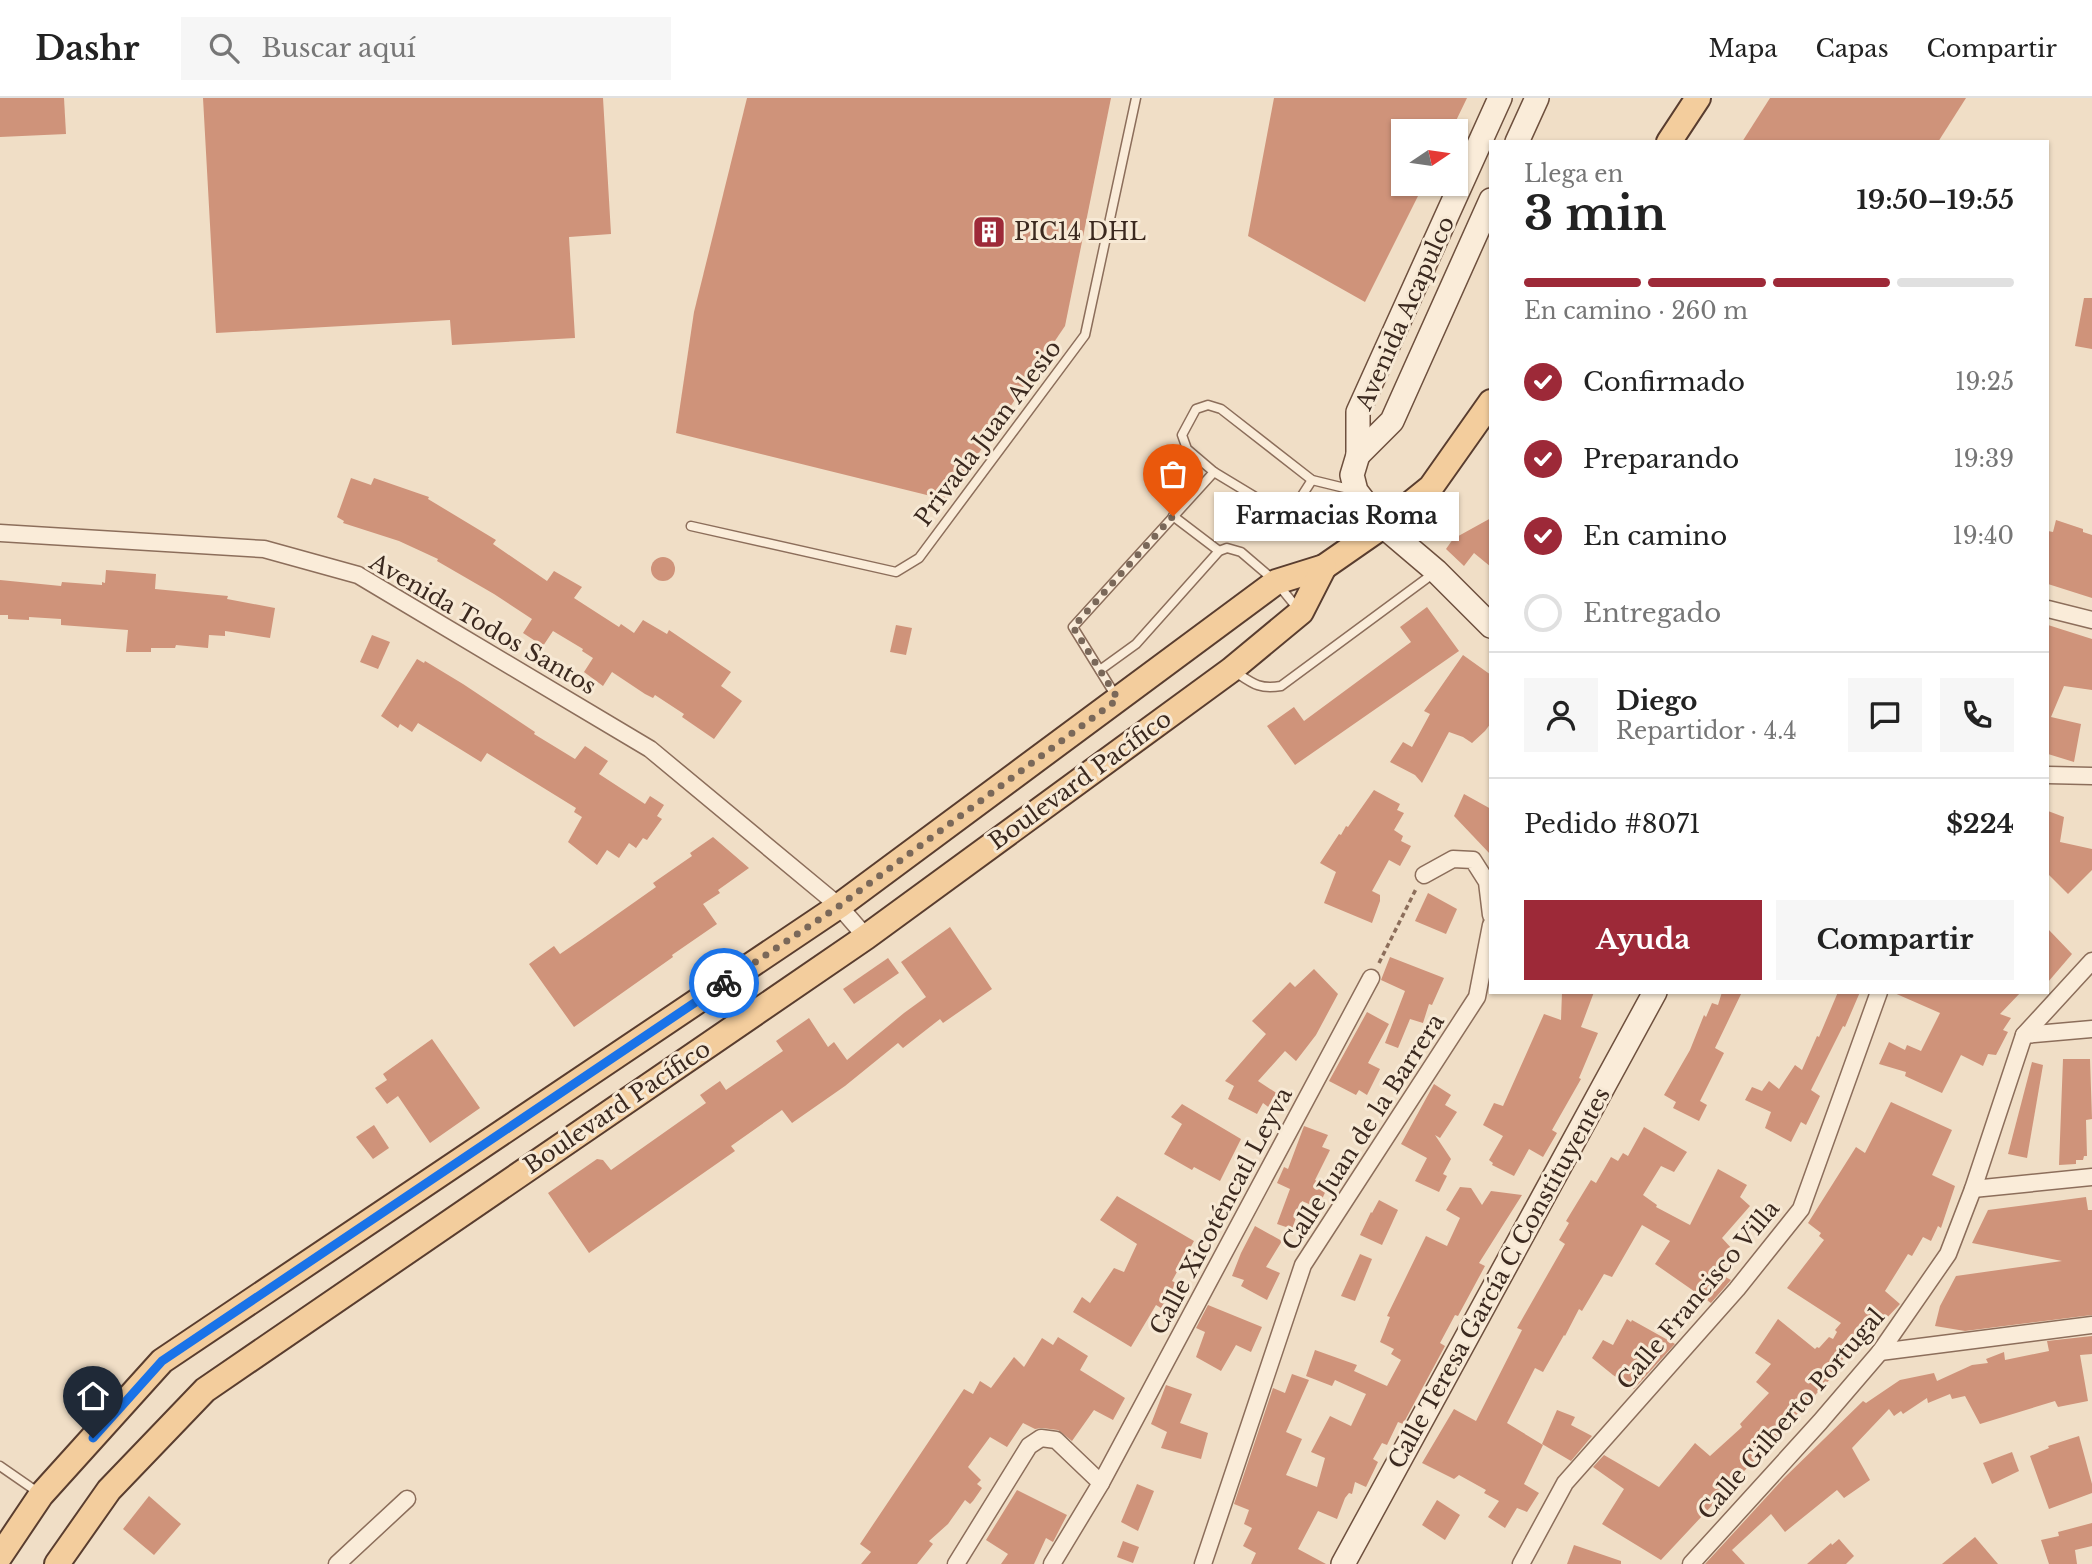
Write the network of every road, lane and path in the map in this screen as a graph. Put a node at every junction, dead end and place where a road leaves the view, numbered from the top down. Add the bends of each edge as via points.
1 (1136, 98) edge
2 (1500, 98) edge
3 (1537, 98) edge
4 (1698, 98) edge
5 (1518, 140) edge
6 (1670, 140) edge
7 (1489, 204) edge
8 (1489, 405) edge
9 (1357, 455) junction
10 (1213, 472) junction
11 (1312, 480) junction
12 (1356, 491) junction
13 (1173, 516) junction
14 (691, 526) dead end
15 (1383, 526) junction
16 (0, 533) edge
17 (1219, 551) junction
18 (1324, 566) junction
19 (1436, 571) junction
20 (1276, 582) junction
21 (2049, 609) edge
22 (1301, 612) junction
23 (2092, 620) edge
24 (1489, 623) edge
25 (1100, 670) junction
26 (1231, 670) junction
27 (1118, 699) junction
28 (2049, 775) edge
29 (2092, 776) edge
30 (1424, 875) joint
31 (1489, 893) edge
32 (839, 906) junction
33 (1489, 935) edge
34 (866, 937) junction
35 (2092, 961) edge
36 (1371, 978) joint
37 (1654, 994) edge
38 (1878, 994) edge
39 (2092, 1029) edge
40 (2024, 1035) junction
41 (2092, 1177) edge
42 (1973, 1189) junction
43 (2092, 1325) edge
44 (1880, 1352) junction
45 (0, 1466) edge
46 (1101, 1483) junction
47 (41, 1495) junction
48 (407, 1499) dead end
49 (0, 1556) edge
50 (57, 1564) edge
51 (337, 1564) edge
52 (956, 1564) edge
53 (1052, 1564) edge
54 (1203, 1564) edge
55 (1343, 1564) edge
56 (1521, 1564) edge
57 (1691, 1564) edge

1 - 14 lane, Privada Juan Alesio via 1085,335 919,558 896,572
2 - 9 main road, Avenida Acapulco via 1358,412
3 - 5 main road
4 - 6 main road
7 - 9 main road, Avenida Acapulco via 1392,421
8 - 15 main road, Boulevard Pacífico via 1431,487
9 - 12 main road, Avenida Acapulco via 1352,475
10 - 11 lane via 1286,512 1294,509
10 - 11 lane via 1187,449 1182,435 1196,409 1208,405 1221,409
10 - 13 lane
11 - 12 lane
12 - 15 main road
13 - 17 lane
13 - 25 lane via 1073,627
15 - 18 main road, Boulevard Pacífico
15 - 19 main road
16 - 32 street, Avenida Todos Santos via 264,549 358,575 650,749
17 - 20 lane via 1241,552
17 - 25 lane via 1136,643
18 - 20 main road, Boulevard Pacífico
18 - 22 main road, Boulevard Pacífico
19 - 24 main road
19 - 26 lane via 1281,687 1266,689
20 - 22 lane
20 - 27 main road, Boulevard Pacífico
21 - 23 street
22 - 26 main road, Boulevard Pacífico
25 - 27 lane
26 - 34 main road, Boulevard Pacífico
27 - 32 main road, Boulevard Pacífico
28 - 29 street
30 - 31 street via 1453,859 1473,860 1488,882
30 - 36 path
32 - 34 street, Avenida Todos Santos
32 - 47 main road, Boulevard Pacífico via 162,1361
33 - 54 street, Calle Juan de la Barrera via 1477,997 1303,1265
34 - 50 main road, Boulevard Pacífico via 205,1390 109,1490
35 - 40 street, Calle Gilberto Portugal
36 - 46 street, Calle Xicoténcatl Leyva
37 - 55 main road, Calle Teresa García C Constituyentes
38 - 56 street, Calle Francisco Villa via 1801,1209 1737,1289 1565,1483
39 - 40 street
40 - 42 street, Calle Gilberto Portugal
41 - 42 street
42 - 44 street, Calle Gilberto Portugal via 1948,1254
43 - 44 street
44 - 57 street, Calle Gilberto Portugal
45 - 47 lane
46 - 52 street via 1056,1440 1041,1438 1029,1446
46 - 53 street, Calle Xicoténcatl Leyva
47 - 49 main road, Boulevard Pacífico
48 - 51 street

